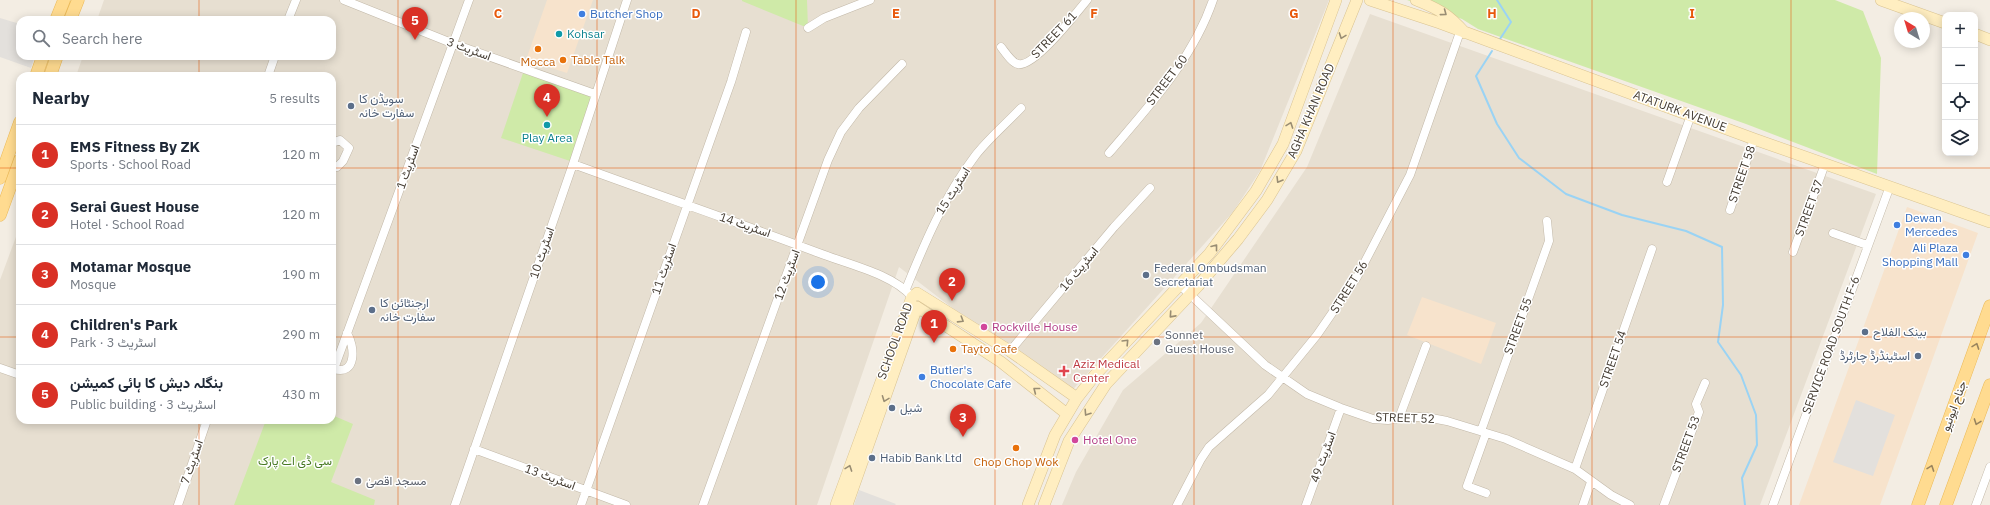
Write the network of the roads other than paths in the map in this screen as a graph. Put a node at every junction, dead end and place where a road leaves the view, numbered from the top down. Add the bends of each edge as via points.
1 (64, 0) edge
2 (78, 0) edge
3 (296, 0) edge
4 (344, 0) edge
5 (469, 0) edge
6 (627, 0) edge
7 (870, 0) edge
8 (1087, 0) edge
9 (1213, 0) edge
10 (1336, 0) edge
11 (1357, 0) edge
12 (1370, 0) edge
13 (1416, 0) edge
14 (1881, 0) edge
15 (58, 16) edge
16 (72, 16) edge
17 (290, 16) edge
18 (1942, 22) edge
19 (808, 28) dead end
20 (746, 32) dead end
21 (1463, 33) junction
22 (1978, 35) edge
23 (1990, 40) edge
24 (454, 44) junction
25 (1001, 47) dead end
26 (42, 60) edge
27 (56, 60) edge
28 (274, 60) edge
29 (902, 64) dead end
30 (37, 72) edge
31 (52, 72) edge
32 (269, 72) edge
33 (595, 94) junction
34 (1021, 108) dead end
35 (1691, 115) junction
36 (16, 133) edge
37 (1754, 139) junction
38 (336, 142) edge
39 (1109, 153) dead end
40 (573, 164) junction
41 (1825, 164) junction
42 (336, 167) edge
43 (0, 178) edge
44 (16, 179) edge
45 (1667, 182) dead end
46 (1890, 186) junction
47 (1150, 188) dead end
48 (686, 205) junction
49 (1730, 210) dead end
50 (0, 215) edge
51 (1547, 221) dead end
52 (1990, 222) edge
53 (1833, 232) dead end
54 (797, 245) junction
55 (1867, 245) junction
56 (1652, 249) dead end
57 (1793, 252) dead end
58 (1180, 285) junction
59 (913, 293) junction
60 (1190, 294) junction
61 (1990, 306) edge
62 (917, 307) junction
63 (347, 333) dead end
64 (1426, 346) dead end
65 (1010, 351) junction
66 (0, 368) edge
67 (16, 374) edge
68 (1282, 378) junction
69 (1705, 382) dead end
70 (1990, 385) edge
71 (1077, 398) junction
72 (1341, 408) junction
73 (1067, 414) junction
74 (1399, 418) junction
75 (206, 424) edge
76 (1484, 432) junction
77 (1055, 435) junction
78 (1069, 441) junction
79 (474, 449) junction
80 (1990, 467) edge
81 (1575, 469) junction
82 (1592, 482) junction
83 (586, 490) junction
84 (1486, 493) dead end
85 (178, 505) edge
86 (455, 505) edge
87 (581, 505) edge
88 (626, 505) edge
89 (703, 505) edge
90 (836, 505) edge
91 (847, 505) edge
92 (1028, 505) edge
93 (1044, 505) edge
94 (1178, 505) edge
95 (1306, 505) edge
96 (1583, 505) edge
97 (1630, 505) edge
98 (1664, 505) edge
99 (1773, 505) edge
100 (1918, 505) edge
101 (1946, 505) edge
102 (1976, 505) edge

1 - 15 main road
2 - 16 main road
3 - 17 street
4 - 24 street, اسٹریٹ 3
5 - 24 street, اسٹریٹ 1
6 - 33 street, اسٹریٹ 10
7 - 19 street via 824,18
8 - 25 street, STREET 61 via 1060,32 1029,62 1016,64
9 - 39 street, STREET 60 via 1180,66
58 -> 10 street, AGHA KHAN ROAD via 1231,226 1256,191 1283,144
11 -> 60 street, AGHA KHAN ROAD via 1296,151 1267,200 1238,240
12 - 21 street, ATATURK AVENUE
13 -> 21 street via 1443,12
14 - 18 street
20 - 48 street, اسٹریٹ 11 via 731,82
21 - 35 street, ATATURK AVENUE
21 - 68 street, STREET 56 via 1410,175 1395,207 1340,303
22 - 23 street
24 - 33 street, اسٹریٹ 3
24 - 63 street, اسٹریٹ 1
26 - 30 main road
27 - 31 main road
28 - 32 street
29 - 54 street, اسٹریٹ 12 via 859,108 841,132
33 - 40 street, اسٹریٹ 10
34 - 59 street, اسٹریٹ 15 via 975,155 946,198 931,229
35 - 37 street, ATATURK AVENUE
35 - 45 street
36 - 43 main road
37 - 41 street, ATATURK AVENUE
37 - 49 street, STREET 58
38 - 42 street via 340,140 349,148 343,161
40 - 48 street, اسٹریٹ 14
40 - 79 street, اسٹریٹ 10
41 - 46 street, ATATURK AVENUE
41 - 57 street, STREET 57
44 - 50 main road
46 - 52 street, ATATURK AVENUE
46 - 55 street, SERVICE ROAD SOUTH F-6
47 - 65 street, اسٹریٹ 16
48 - 54 street, اسٹریٹ 14 via 770,233
48 - 83 street, اسٹریٹ 11
51 - 76 street, STREET 55 via 1549,241
53 - 55 street
54 - 59 street, اسٹریٹ 14 via 886,278
54 - 89 street, اسٹریٹ 12
55 - 99 street, SERVICE ROAD SOUTH F-6
56 - 81 street, STREET 54
58 - 60 street, STREET 52
71 -> 58 street, AGHA KHAN ROAD via 1095,374
59 - 62 street
59 -> 65 street, SCHOOL ROAD
90 -> 59 street, SCHOOL ROAD
60 - 68 street, STREET 52
60 -> 78 street, AGHA KHAN ROAD via 1106,384
100 -> 61 main road, جناح ایونیو
73 -> 62 street, SCHOOL ROAD via 1001,362
62 -> 91 street, SCHOOL ROAD
64 - 74 street
65 - 71 street, SCHOOL ROAD
66 - 67 street
68 - 72 street, STREET 52 via 1306,394
68 - 94 street, STREET 56 via 1268,395 1209,447
69 - 98 street, STREET 53 via 1696,404 1699,412
70 -> 101 main road
71 - 73 street, AGHA KHAN ROAD
72 - 74 street, STREET 52 via 1373,418
72 - 95 street, اسٹریٹ 49
73 - 77 street, AGHA KHAN ROAD
74 - 76 street, STREET 52 via 1426,417
75 - 85 street, اسٹریٹ 7
76 - 81 street, STREET 52 via 1526,446
76 - 84 street, STREET 55 via 1467,486
77 - 78 street
77 - 92 street, AGHA KHAN ROAD
78 - 93 street, AGHA KHAN ROAD
79 - 83 street, اسٹریٹ 13
79 - 86 street, اسٹریٹ 10
80 - 102 street
81 - 82 street, STREET 52
82 - 96 street
82 - 97 street, STREET 52
83 - 87 street, اسٹریٹ 11
83 - 88 street, اسٹریٹ 13

